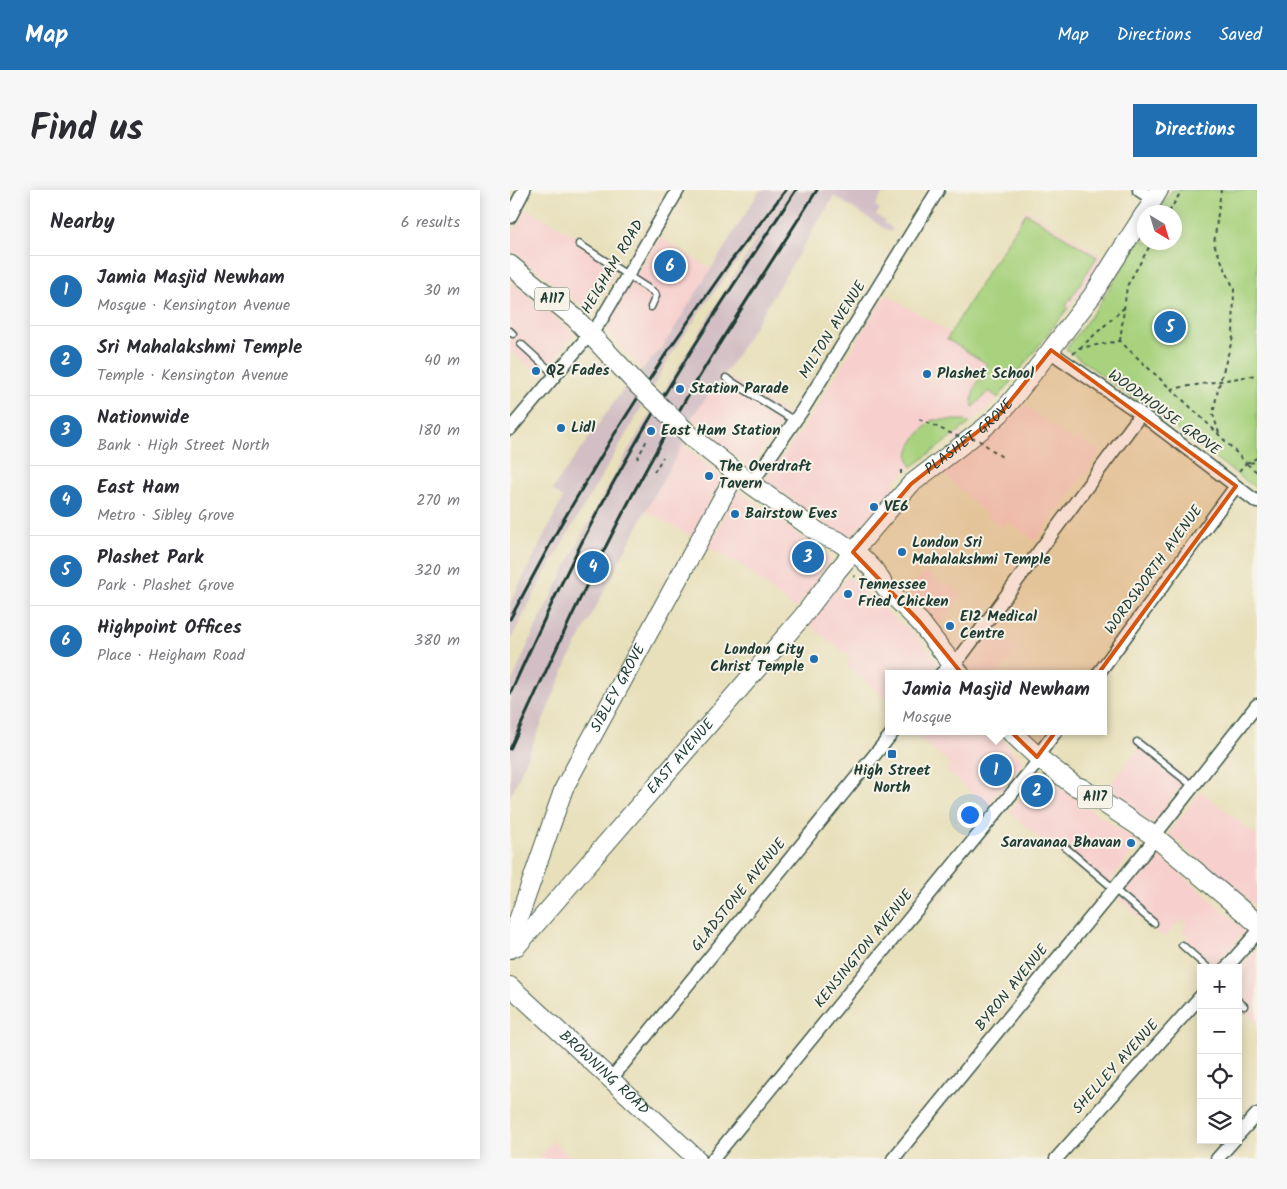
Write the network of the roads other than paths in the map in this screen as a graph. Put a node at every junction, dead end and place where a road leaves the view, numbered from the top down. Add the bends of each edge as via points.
1 (524, 190) edge
2 (678, 190) edge
3 (938, 190) edge
4 (1148, 201) edge
5 (510, 217) edge
6 (579, 244) dead end
7 (510, 265) edge
8 (628, 274) junction
9 (651, 307) dead end
10 (591, 334) junction
11 (521, 344) dead end
12 (1058, 356) junction
13 (556, 374) junction
14 (726, 378) dead end
15 (1141, 414) junction
16 (795, 421) junction
17 (510, 430) edge
18 (744, 479) junction
19 (1233, 484) junction
20 (1257, 502) edge
21 (852, 566) junction
22 (951, 670) edge
23 (1101, 670) edge
24 (1257, 705) edge
25 (891, 735) edge
26 (1014, 735) edge
27 (1053, 735) edge
28 (1137, 742) dead end
29 (1038, 758) junction
30 (1193, 786) junction
31 (1155, 837) junction
32 (1066, 848) dead end
33 (1114, 889) junction
34 (521, 912) junction
35 (537, 923) junction
36 (1154, 923) dead end
37 (1257, 923) edge
38 (1257, 933) edge
39 (510, 945) edge
40 (1182, 945) dead end
41 (510, 949) edge
42 (1203, 964) edge
43 (1230, 964) edge
44 (510, 986) edge
45 (1197, 1000) edge
46 (611, 1079) junction
47 (1257, 1114) edge
48 (1242, 1131) edge
49 (1230, 1144) edge
50 (697, 1159) edge
51 (713, 1159) edge
52 (893, 1159) edge
53 (1056, 1159) edge
54 (1217, 1159) edge

1 - 5 street
2 - 8 street, HEIGHAM ROAD
3 - 16 street, MILTON AVENUE
4 - 12 main road, PLASHET GROVE
6 - 8 lane
7 - 10 main road, A117
8 - 9 lane via 655,293
8 - 10 street, HEIGHAM ROAD
10 - 13 street, HEIGHAM ROAD
10 - 18 main road, A117, bridge via 693,438
11 - 13 lane
12 - 15 street, WOODHOUSE GROVE
12 - 21 main road, PLASHET GROVE via 1000,414 911,484
13 - 17 street, HEIGHAM ROAD
14 - 16 lane
15 - 19 street, WOODHOUSE GROVE
15 - 22 street
16 - 18 street, MILTON AVENUE
18 - 21 main road, A117 via 822,535 827,546
18 - 34 main road, SIBLEY GROVE via 564,788
19 - 20 street, WOODHOUSE GROVE
19 - 23 street, WORDSWORTH AVENUE
21 - 22 main road, A117 via 873,569 886,588 920,622
21 - 35 main road, EAST AVENUE via 803,616
24 - 30 street, BYRON AVENUE
25 - 46 street, GLADSTONE AVENUE
26 - 29 main road, A117
27 - 29 street
28 - 30 lane
29 - 31 main road, A117 via 1075,786
29 - 51 street, KENSINGTON AVENUE
30 - 31 street, BYRON AVENUE
31 - 33 street, BYRON AVENUE
31 - 37 main road, A117
32 - 33 lane
33 - 36 lane
33 - 52 street, BYRON AVENUE
34 - 35 main road
34 - 39 main road, SIBLEY GROVE
35 - 41 main road, EAST AVENUE via 517,946
38 - 43 street
40 - 42 lane
44 - 46 main road, BROWNING ROAD
45 - 53 street, SHELLEY AVENUE
46 - 50 main road, BROWNING ROAD
47 - 48 street
49 - 54 street

